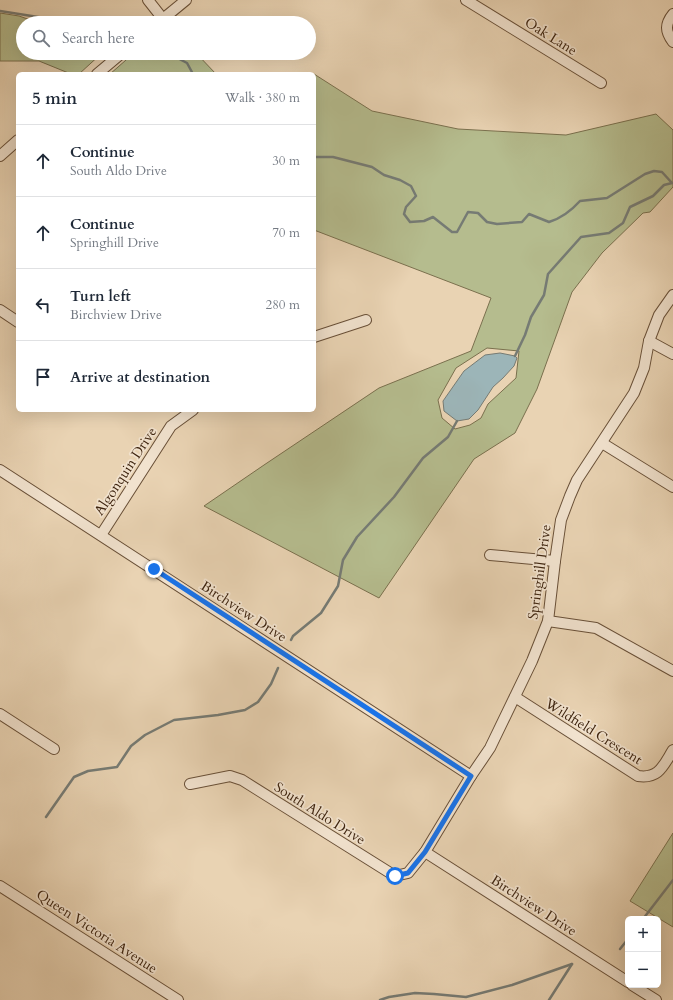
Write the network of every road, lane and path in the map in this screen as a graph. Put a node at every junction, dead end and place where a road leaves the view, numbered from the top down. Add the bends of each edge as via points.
1 (148, 0) edge
2 (186, 0) edge
3 (466, 0) edge
4 (673, 14) edge
5 (158, 16) edge
6 (167, 16) edge
7 (673, 42) edge
8 (114, 60) edge
9 (99, 72) edge
10 (601, 84) dead end
11 (16, 142) edge
12 (0, 156) edge
13 (673, 295) edge
14 (0, 310) edge
15 (366, 320) dead end
16 (16, 321) edge
17 (316, 336) edge
18 (649, 341) junction
19 (673, 354) edge
20 (190, 412) edge
21 (602, 443) junction
22 (0, 470) edge
23 (673, 487) edge
24 (101, 534) junction
25 (490, 555) dead end
26 (555, 561) junction
27 (548, 621) junction
28 (673, 671) edge
29 (515, 698) junction
30 (0, 714) edge
31 (54, 749) dead end
32 (673, 750) edge
33 (471, 776) junction
34 (190, 784) dead end
35 (425, 852) junction
36 (0, 886) edge
37 (625, 980) edge
38 (637, 988) edge
39 (178, 1000) edge
40 (656, 1000) edge

1 - 5 street
2 - 6 street
3 - 10 street, Oak Lane
4 - 7 street via 667,23 667,33
8 - 9 street
11 - 12 street
13 - 18 street, Springhill Drive via 659,315
14 - 16 street
15 - 17 street
18 - 19 street
18 - 21 street, Springhill Drive via 644,368 634,393
20 - 24 street, Algonquin Drive via 171,426
21 - 23 street
21 - 26 street, Springhill Drive via 577,480 570,496 561,520
22 - 24 street, Birchview Drive
24 - 33 street, Birchview Drive
25 - 26 street
26 - 27 street, Springhill Drive
27 - 28 street via 596,628
27 - 29 street, Springhill Drive
29 - 32 street, Wildfield Crescent via 638,776 646,777 660,771
29 - 33 street, Springhill Drive via 490,748
30 - 31 street
33 - 35 street, Springhill Drive
34 - 35 street, South Aldo Drive via 230,776 242,780 395,876 408,873
35 - 37 street, Birchview Drive
36 - 39 street, Queen Victoria Avenue
38 - 40 street

